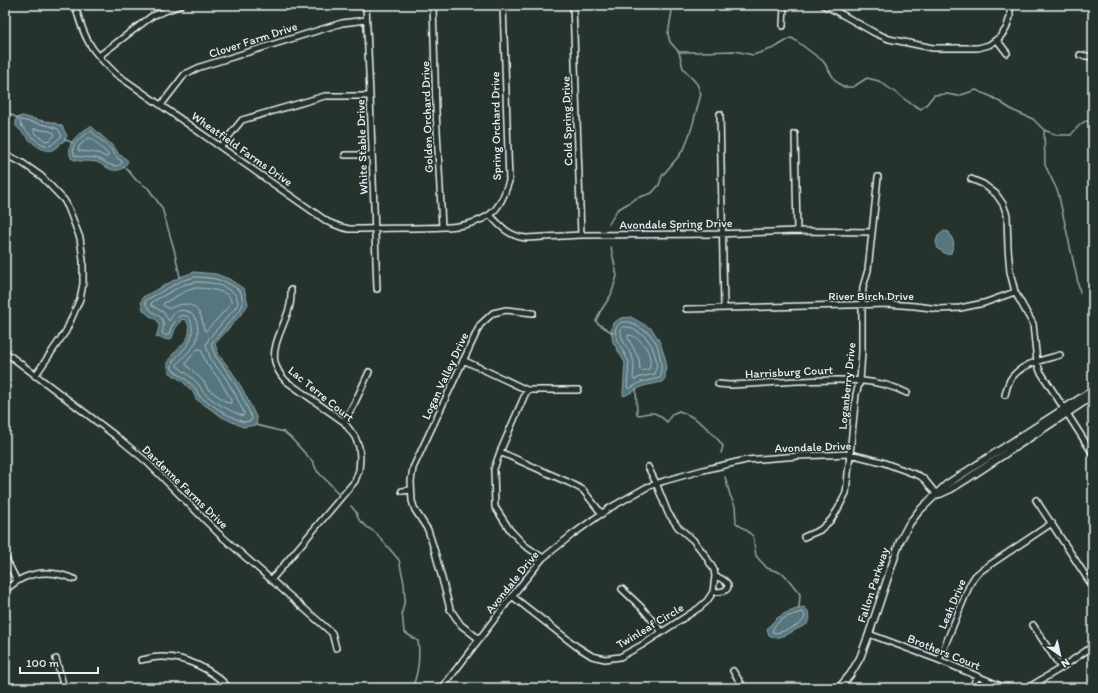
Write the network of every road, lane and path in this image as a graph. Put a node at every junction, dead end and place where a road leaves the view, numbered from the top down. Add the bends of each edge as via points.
1 (76, 5) edge
2 (181, 5) edge
3 (366, 5) edge
4 (433, 5) edge
5 (503, 5) edge
6 (573, 5) edge
7 (784, 5) edge
8 (823, 5) edge
9 (1010, 5) edge
10 (366, 20) junction
11 (783, 26) dead end
12 (997, 40) junction
13 (1007, 53) dead end
14 (1080, 55) dead end
15 (99, 56) junction
16 (1093, 57) edge
17 (370, 96) junction
18 (161, 105) junction
19 (720, 114) dead end
20 (795, 134) dead end
21 (221, 146) junction
22 (5, 155) edge
23 (345, 155) dead end
24 (372, 155) junction
25 (878, 177) dead end
26 (971, 180) dead end
27 (490, 215) junction
28 (442, 227) junction
29 (375, 228) junction
30 (797, 231) junction
31 (872, 232) junction
32 (723, 234) junction
33 (581, 236) junction
34 (377, 289) dead end
35 (291, 290) dead end
36 (1015, 292) junction
37 (862, 305) junction
38 (724, 308) junction
39 (686, 310) dead end
40 (533, 313) dead end
41 (5, 352) edge
42 (1060, 355) dead end
43 (463, 360) junction
44 (1037, 362) junction
45 (369, 372) dead end
46 (35, 376) junction
47 (860, 381) junction
48 (718, 384) dead end
49 (527, 390) junction
50 (578, 390) dead end
51 (1093, 390) edge
52 (907, 393) dead end
53 (1004, 394) dead end
54 (1093, 396) edge
55 (1066, 411) junction
56 (344, 422) junction
57 (1092, 451) edge
58 (500, 452) junction
59 (850, 454) junction
60 (648, 467) dead end
61 (656, 483) junction
62 (411, 490) junction
63 (402, 491) dead end
64 (937, 495) junction
65 (1036, 500) dead end
66 (602, 514) junction
67 (1052, 523) junction
68 (804, 537) dead end
69 (5, 558) edge
70 (543, 558) junction
71 (714, 576) junction
72 (74, 579) dead end
73 (272, 579) junction
74 (17, 581) junction
75 (1093, 587) edge
76 (622, 589) dead end
77 (5, 591) edge
78 (713, 592) junction
79 (512, 596) junction
80 (1034, 625) dead end
81 (662, 632) junction
82 (869, 634) junction
83 (479, 639) junction
84 (1093, 646) edge
85 (336, 648) dead end
86 (56, 659) dead end
87 (142, 660) dead end
88 (939, 660) junction
89 (1061, 668) junction
90 (733, 671) dead end
91 (977, 676) junction
92 (64, 688) edge
93 (229, 688) edge
94 (442, 688) edge
95 (744, 688) edge
96 (839, 688) edge
97 (972, 688) edge
98 (1012, 688) edge
99 (1026, 688) edge

1 - 15 street, Wheatfield Farms Drive via 90,46
2 - 15 street via 152,16
3 - 10 street, White Stable Drive
4 - 28 street, Golden Orchard Drive
5 - 27 street, Spring Orchard Drive via 509,181 499,204
6 - 33 street, Cold Spring Drive
7 - 11 street
8 - 12 street via 893,40 933,48 978,48
9 - 12 street via 1006,29
10 - 17 street, White Stable Drive
10 - 18 street, Clover Farm Drive via 334,25 200,67 185,74
12 - 13 street
14 - 16 street
15 - 18 street, Wheatfield Farms Drive via 116,74
17 - 21 street via 325,96 242,120
17 - 24 street, White Stable Drive
18 - 21 street, Wheatfield Farms Drive
19 - 32 street
20 - 30 street
21 - 29 street, Wheatfield Farms Drive via 328,222 349,229
22 - 46 street via 21,162 41,176 64,200 80,238 83,260 80,299 66,331
23 - 24 street
24 - 29 street, White Stable Drive
25 - 31 street, Loganberry Drive
26 - 36 street via 983,184 996,194 1007,215 1010,272
27 - 28 street, Spring Orchard Drive via 473,224
27 - 33 street, Avondale Spring Drive via 506,231 517,237
28 - 29 street, Wheatfield Farms Drive
29 - 34 street, White Stable Drive
30 - 31 street, Avondale Spring Drive
30 - 32 street, Avondale Spring Drive
31 - 37 street, Loganberry Drive
32 - 33 street, Avondale Spring Drive
32 - 38 street
35 - 56 street, Lac Terre Court via 290,304 275,349 277,367 286,381
36 - 37 street, River Birch Drive via 960,308
36 - 44 street via 1033,324
37 - 38 street, River Birch Drive
37 - 47 street, Loganberry Drive
38 - 39 street, River Birch Drive
40 - 43 street, Logan Valley Drive via 506,310 493,314 480,325
41 - 46 street, Dardenne Farms Drive
42 - 44 street
43 - 49 street
43 - 62 street, Logan Valley Drive via 413,468
44 - 53 street via 1018,371 1010,380
44 - 55 street via 1040,371
45 - 56 street
46 - 73 street, Dardenne Farms Drive via 87,413 146,461 219,534
47 - 48 street, Harrisburg Court
47 - 52 street, Harrisburg Court via 896,387
47 - 59 street, Loganberry Drive via 856,394
49 - 50 street
49 - 58 street
51 - 55 street, Fallon Parkway
54 - 55 street, Fallon Parkway
55 - 57 street
55 - 64 street, Fallon Parkway via 951,489
56 - 73 street, Lac Terre Court via 359,447 359,470 355,481
58 - 66 street via 570,482 583,490
58 - 70 street via 494,469 495,507 510,530 524,545
59 - 61 street, Avondale Drive via 746,460
59 - 64 street, Avondale Drive via 920,476
59 - 68 street, Loganberry Drive via 846,493 838,510 820,530
60 - 61 street
61 - 66 street, Avondale Drive
61 - 71 street, Twinleaf Circle via 668,513 705,555 714,570
62 - 63 street
62 - 83 street, Logan Valley Drive via 415,510 428,530 450,609 461,625
64 - 82 street, Fallon Parkway via 919,511 900,541
65 - 67 street
66 - 70 street, Avondale Drive
67 - 75 street
67 - 88 street, Leah Drive via 975,576
69 - 74 street
70 - 79 street, Avondale Drive
71 - 78 street, Twinleaf Circle
71 - 78 street, Twinleaf Circle via 726,581 728,587 725,591
72 - 74 street via 64,575 41,573
73 - 85 street, Dardenne Farms Drive via 332,633
74 - 77 street
76 - 81 street
78 - 81 street, Twinleaf Circle via 699,608
79 - 81 street, Twinleaf Circle via 592,656 605,659 620,657
79 - 83 street, Avondale Drive
80 - 89 street
82 - 88 street, Brothers Court
82 - 96 street, Fallon Parkway via 856,666
83 - 94 street, Avondale Drive
84 - 89 street
86 - 92 street
87 - 93 street via 172,657 186,660 217,677
88 - 91 street, Brothers Court
89 - 99 street
90 - 95 street
91 - 97 street
91 - 98 street, Brothers Court

